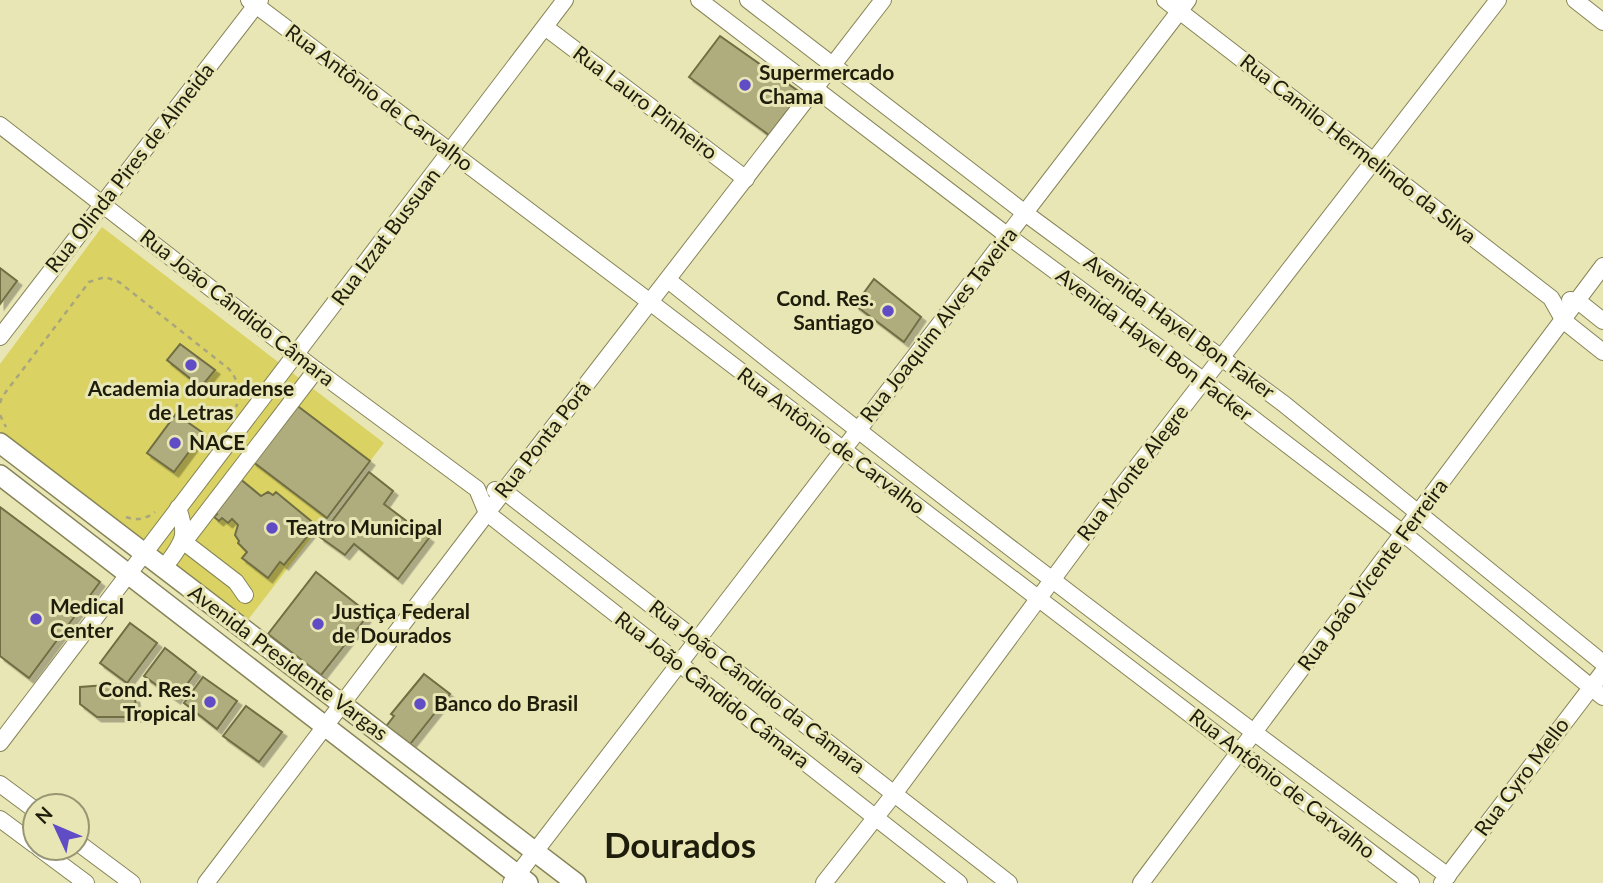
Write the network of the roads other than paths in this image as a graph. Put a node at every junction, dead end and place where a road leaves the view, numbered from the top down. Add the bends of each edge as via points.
1 (565, 0) edge
2 (699, 0) edge
3 (748, 0) edge
4 (883, 0) edge
5 (1165, 0) edge
6 (1499, 0) edge
7 (1575, 0) edge
8 (255, 2) edge
9 (1184, 6) edge
10 (1603, 22) edge
11 (545, 27) junction
12 (834, 64) junction
13 (815, 88) junction
14 (0, 125) edge
15 (451, 151) junction
16 (1374, 162) junction
17 (746, 179) junction
18 (101, 204) junction
19 (1025, 213) junction
20 (1008, 236) junction
21 (1603, 266) edge
22 (668, 280) junction
23 (1551, 298) junction
24 (1578, 301) junction
25 (650, 302) junction
26 (1603, 320) edge
27 (1564, 321) junction
28 (0, 337) edge
29 (1603, 352) edge
30 (297, 354) junction
31 (1222, 356) junction
32 (316, 370) junction
33 (1204, 381) junction
34 (290, 403) junction
35 (256, 407) junction
36 (857, 431) junction
37 (4, 436) edge
38 (842, 450) junction
39 (0, 475) edge
40 (477, 489) junction
41 (504, 491) junction
42 (178, 508) junction
43 (487, 513) junction
44 (1420, 513) junction
45 (1404, 534) junction
46 (184, 542) junction
47 (144, 552) junction
48 (164, 568) junction
49 (128, 573) junction
50 (1052, 579) junction
51 (245, 595) dead end
52 (1038, 598) junction
53 (698, 640) junction
54 (1603, 663) edge
55 (680, 665) junction
56 (1603, 672) edge
57 (1597, 692) edge
58 (341, 704) junction
59 (324, 727) junction
60 (1255, 734) junction
61 (0, 743) edge
62 (1241, 752) junction
63 (0, 784) edge
64 (894, 794) junction
65 (21, 800) edge
66 (875, 818) junction
67 (0, 819) edge
68 (21, 834) edge
69 (535, 851) junction
70 (91, 852) edge
71 (58, 862) edge
72 (1445, 879) edge
73 (519, 880) edge
74 (86, 883) edge
75 (132, 883) edge
76 (206, 883) edge
77 (576, 883) edge
78 (824, 883) edge
79 (959, 883) edge
80 (1009, 883) edge
81 (1141, 883) edge
82 (1411, 883) edge

1 - 11 street, Rua Izzat Bussuan
2 - 13 street, Avenida Hayel Bon Facker
3 - 12 street, Avenida Hayel Bon Faker
4 - 12 street, Rua Ponta Porã
5 - 9 street, Rua Camilo Hermelindo da Silva
6 - 16 street, Rua Monte Alegre
7 - 10 street
8 - 15 street, Rua Antônio de Carvalho
8 - 18 street, Rua Olinda Pires de Almeida
9 - 16 street, Rua Camilo Hermelindo da Silva
9 - 19 street, Rua Joaquim Alves Taveira
11 - 15 street, Rua Izzat Bussuan
11 - 17 street, Rua Lauro Pinheiro
12 - 13 street, Rua Ponta Porã
12 - 19 street, Avenida Hayel Bon Faker
13 - 17 street, Rua Ponta Porã
13 - 20 street, Avenida Hayel Bon Facker
14 - 18 street, Rua João Cândido Câmara
15 - 25 street, Rua Antônio de Carvalho
15 - 30 street, Rua Izzat Bussuan
16 - 23 street, Rua Camilo Hermelindo da Silva
16 - 31 street, Rua Monte Alegre
17 - 22 street, Rua Ponta Porã
18 - 28 street, Rua Olinda Pires de Almeida
18 - 30 street, Rua João Cândido Câmara
19 - 20 street, Rua Joaquim Alves Taveira
19 - 31 street, Avenida Hayel Bon Faker
20 - 33 street, Avenida Hayel Bon Facker
20 - 36 street, Rua Joaquim Alves Taveira
21 - 24 street, Rua João Vicente Ferreira
22 - 25 street, Rua Ponta Porã
22 - 36 street, Rua Antônio de Carvalho
23 - 24 street
23 - 27 street, Rua Camilo Hermelindo da Silva
24 - 26 street
24 - 27 street, Rua João Vicente Ferreira
25 - 38 street, Rua Antônio de Carvalho
25 - 41 street, Rua Ponta Porã
27 - 29 street
27 - 44 street, Rua João Vicente Ferreira
30 - 32 street, Rua João Cândido Câmara
30 - 35 street, Rua Izzat Bussuan
31 - 33 street, Rua Monte Alegre
31 - 44 street, Avenida Hayel Bon Faker
32 - 34 street
32 - 40 street, Rua João Cândido Câmara
33 - 45 street, Avenida Hayel Bon Facker
33 - 50 street, Rua Monte Alegre
34 - 35 street
34 - 46 street
35 - 42 street, Rua Izzat Bussuan
36 - 38 street, Rua Joaquim Alves Taveira
36 - 50 street, Rua Antônio de Carvalho
37 - 47 main road, Avenida Presidente Vargas
38 - 52 street, Rua Antônio de Carvalho
38 - 53 street, Rua Joaquim Alves Taveira
39 - 49 main road, Avenida Presidente Vargas
40 - 41 street
40 - 43 street, Rua João Cândido Câmara
41 - 43 street, Rua Ponta Porã
41 - 53 street, Rua João Cândido da Câmara
42 - 46 street via 185,527
42 - 47 street, Rua Izzat Bussuan
43 - 55 street, Rua João Cândido Câmara
43 - 58 street, Rua Ponta Porã
44 - 45 street, Rua João Vicente Ferreira
44 - 54 street, Avenida Hayel Bon Faker
45 - 57 street, Avenida Hayel Bon Facker
45 - 60 street, Rua João Vicente Ferreira
46 - 48 street
46 - 51 street via 236,582
47 - 48 main road, Avenida Presidente Vargas
47 - 49 street, Rua Izzat Bussuan
48 - 58 main road, Avenida Presidente Vargas
49 - 59 main road, Avenida Presidente Vargas
49 - 61 street, Rua Izzat Bussuan
50 - 52 street, Rua Monte Alegre
50 - 60 street, Rua Antônio de Carvalho
52 - 62 street, Rua Antônio de Carvalho
52 - 64 street, Rua Monte Alegre
53 - 55 street, Rua Joaquim Alves Taveira
53 - 64 street, Rua João Cândido da Câmara
55 - 66 street, Rua João Cândido Câmara
55 - 69 street, Rua Joaquim Alves Taveira
56 - 57 street, Rua Cyro Mello
57 - 72 street, Rua Cyro Mello
58 - 59 street, Rua Ponta Porã
58 - 69 main road, Avenida Presidente Vargas
59 - 73 main road, Avenida Presidente Vargas
59 - 76 street, Rua Ponta Porã
60 - 62 street, Rua João Vicente Ferreira
60 - 72 street, Rua Antônio de Carvalho
62 - 81 street, Rua João Vicente Ferreira
62 - 82 street, Rua Antônio de Carvalho
63 - 65 street
64 - 66 street, Rua Monte Alegre
64 - 80 street, Rua João Cândido da Câmara
66 - 78 street, Rua Monte Alegre
66 - 79 street, Rua João Cândido Câmara
67 - 68 street
69 - 73 street, Rua Joaquim Alves Taveira
69 - 77 main road, Avenida Presidente Vargas
70 - 75 street
71 - 74 street

